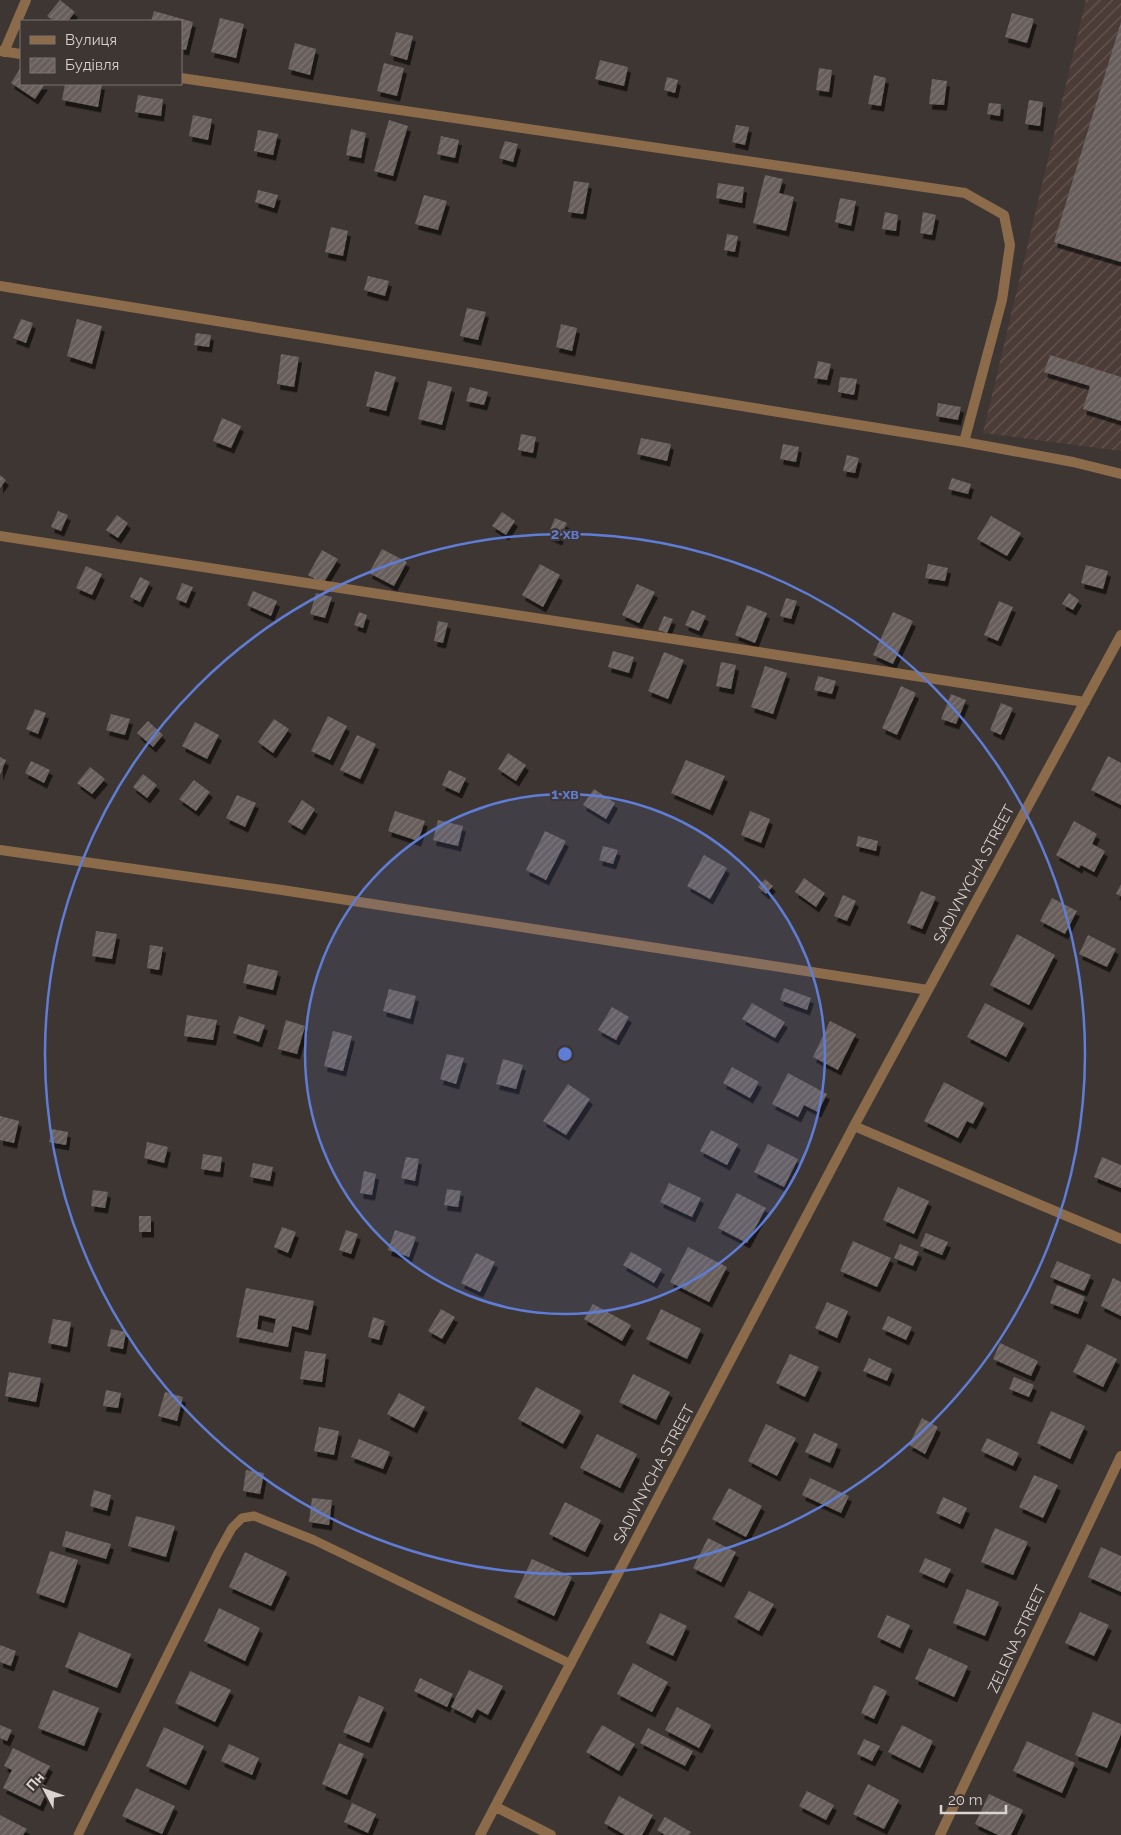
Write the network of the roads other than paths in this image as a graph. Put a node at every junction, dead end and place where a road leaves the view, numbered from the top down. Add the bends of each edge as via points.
1 (26, 0) edge
2 (2, 52) edge
3 (20, 54) edge
4 (182, 78) edge
5 (0, 286) edge
6 (964, 442) junction
7 (1121, 474) edge
8 (0, 536) edge
9 (1121, 635) edge
10 (1085, 702) junction
11 (0, 850) edge
12 (928, 990) junction
13 (854, 1126) junction
14 (1121, 1239) edge
15 (1121, 1456) edge
16 (571, 1664) junction
17 (496, 1807) junction
18 (78, 1835) edge
19 (480, 1835) edge
20 (550, 1835) edge
21 (940, 1835) edge

1 - 2 street
2 - 3 street
4 - 6 street via 965,193 1004,215 1010,245 1002,300
5 - 6 street
6 - 7 street
8 - 10 street
9 - 10 street, SADIVNYCHA STREET
10 - 12 street, SADIVNYCHA STREET
11 - 12 street via 282,890
12 - 13 street, SADIVNYCHA STREET
13 - 14 street
13 - 16 street, SADIVNYCHA STREET
15 - 21 street, ZELENA STREET
16 - 17 street, SADIVNYCHA STREET
16 - 18 lane via 314,1540 254,1516 242,1518 232,1528 218,1554
17 - 19 street, SADIVNYCHA STREET
17 - 20 street

